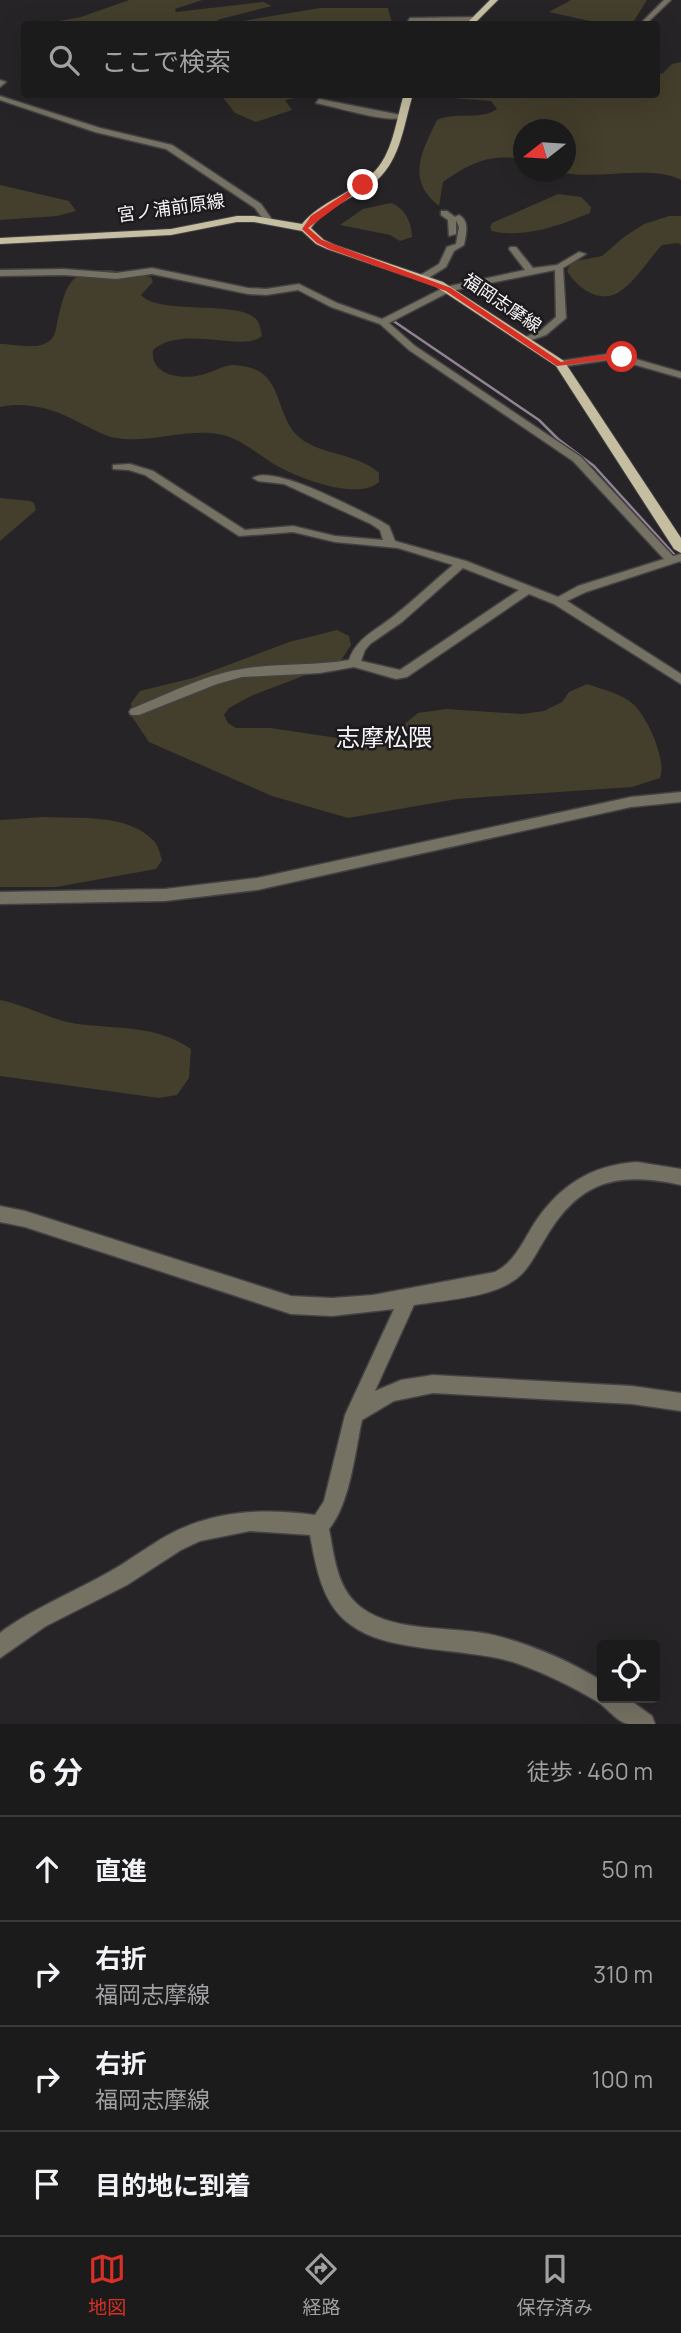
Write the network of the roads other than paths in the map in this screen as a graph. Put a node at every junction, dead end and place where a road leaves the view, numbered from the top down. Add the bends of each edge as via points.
1 (495, 0) edge
2 (668, 0) edge
3 (410, 20) dead end
4 (441, 21) edge
5 (473, 21) edge
6 (646, 21) edge
7 (0, 98) edge
8 (408, 98) edge
9 (319, 101) dead end
10 (401, 117) junction
11 (444, 214) dead end
12 (459, 217) dead end
13 (269, 221) junction
14 (304, 228) junction
15 (0, 241) edge
16 (513, 248) dead end
17 (450, 249) junction
18 (582, 254) dead end
19 (559, 267) junction
20 (531, 271) junction
21 (0, 273) edge
22 (422, 278) junction
23 (449, 289) junction
24 (383, 322) junction
25 (523, 341) junction
26 (560, 364) junction
27 (681, 375) edge
28 (117, 467) dead end
29 (258, 478) dead end
30 (390, 544) junction
31 (678, 551) edge
32 (462, 563) junction
33 (527, 590) junction
34 (558, 601) junction
35 (354, 663) junction
36 (681, 680) edge
37 (135, 712) dead end
38 (681, 797) edge
39 (0, 898) edge
40 (681, 1177) edge
41 (0, 1214) edge
42 (409, 1297) junction
43 (681, 1402) edge
44 (354, 1415) junction
45 (319, 1526) junction
46 (0, 1647) edge
47 (597, 1690) edge
48 (617, 1703) edge
49 (644, 1724) edge

1 - 5 main road
2 - 6 street
3 - 4 street
7 - 13 street via 169,147 258,206
8 - 10 main road
9 - 10 street
10 - 14 main road via 387,163 377,176
11 - 17 street via 454,226
12 - 17 street via 461,243
13 - 14 main road, 宮ノ浦前原線
13 - 15 main road, 宮ノ浦前原線 via 237,219 171,232
14 - 22 main road, 福岡志摩線 via 331,247
16 - 20 street
17 - 22 street via 443,265
18 - 19 street
19 - 20 street
19 - 25 street via 561,318 543,333
20 - 23 street
21 - 24 street via 116,276 152,271 248,291 299,287
22 - 23 main road, 福岡志摩線
23 - 24 street
23 - 25 main road, 福岡志摩線
24 - 31 street via 412,348 577,459
25 - 26 main road, 福岡志摩線
26 - 27 street via 615,356
26 - 31 main road, 福岡志摩線
28 - 30 street via 149,473 243,534 286,528
29 - 30 street via 286,481 375,522 386,528
30 - 32 street
31 - 34 street
32 - 33 street
32 - 35 street via 366,641
33 - 34 street
33 - 35 street via 410,672 396,675
34 - 36 street
35 - 37 street via 227,676
38 - 39 street via 631,802 257,884 165,895
40 - 42 street via 642,1168 602,1175 565,1197 506,1276
41 - 42 street via 291,1305 335,1307
42 - 44 street
43 - 44 street via 433,1384 402,1387
44 - 45 street via 334,1501
45 - 46 street via 249,1520 182,1539 117,1580 32,1623
45 - 47 street via 338,1598 350,1613 376,1629 489,1645 539,1661
48 - 49 street

